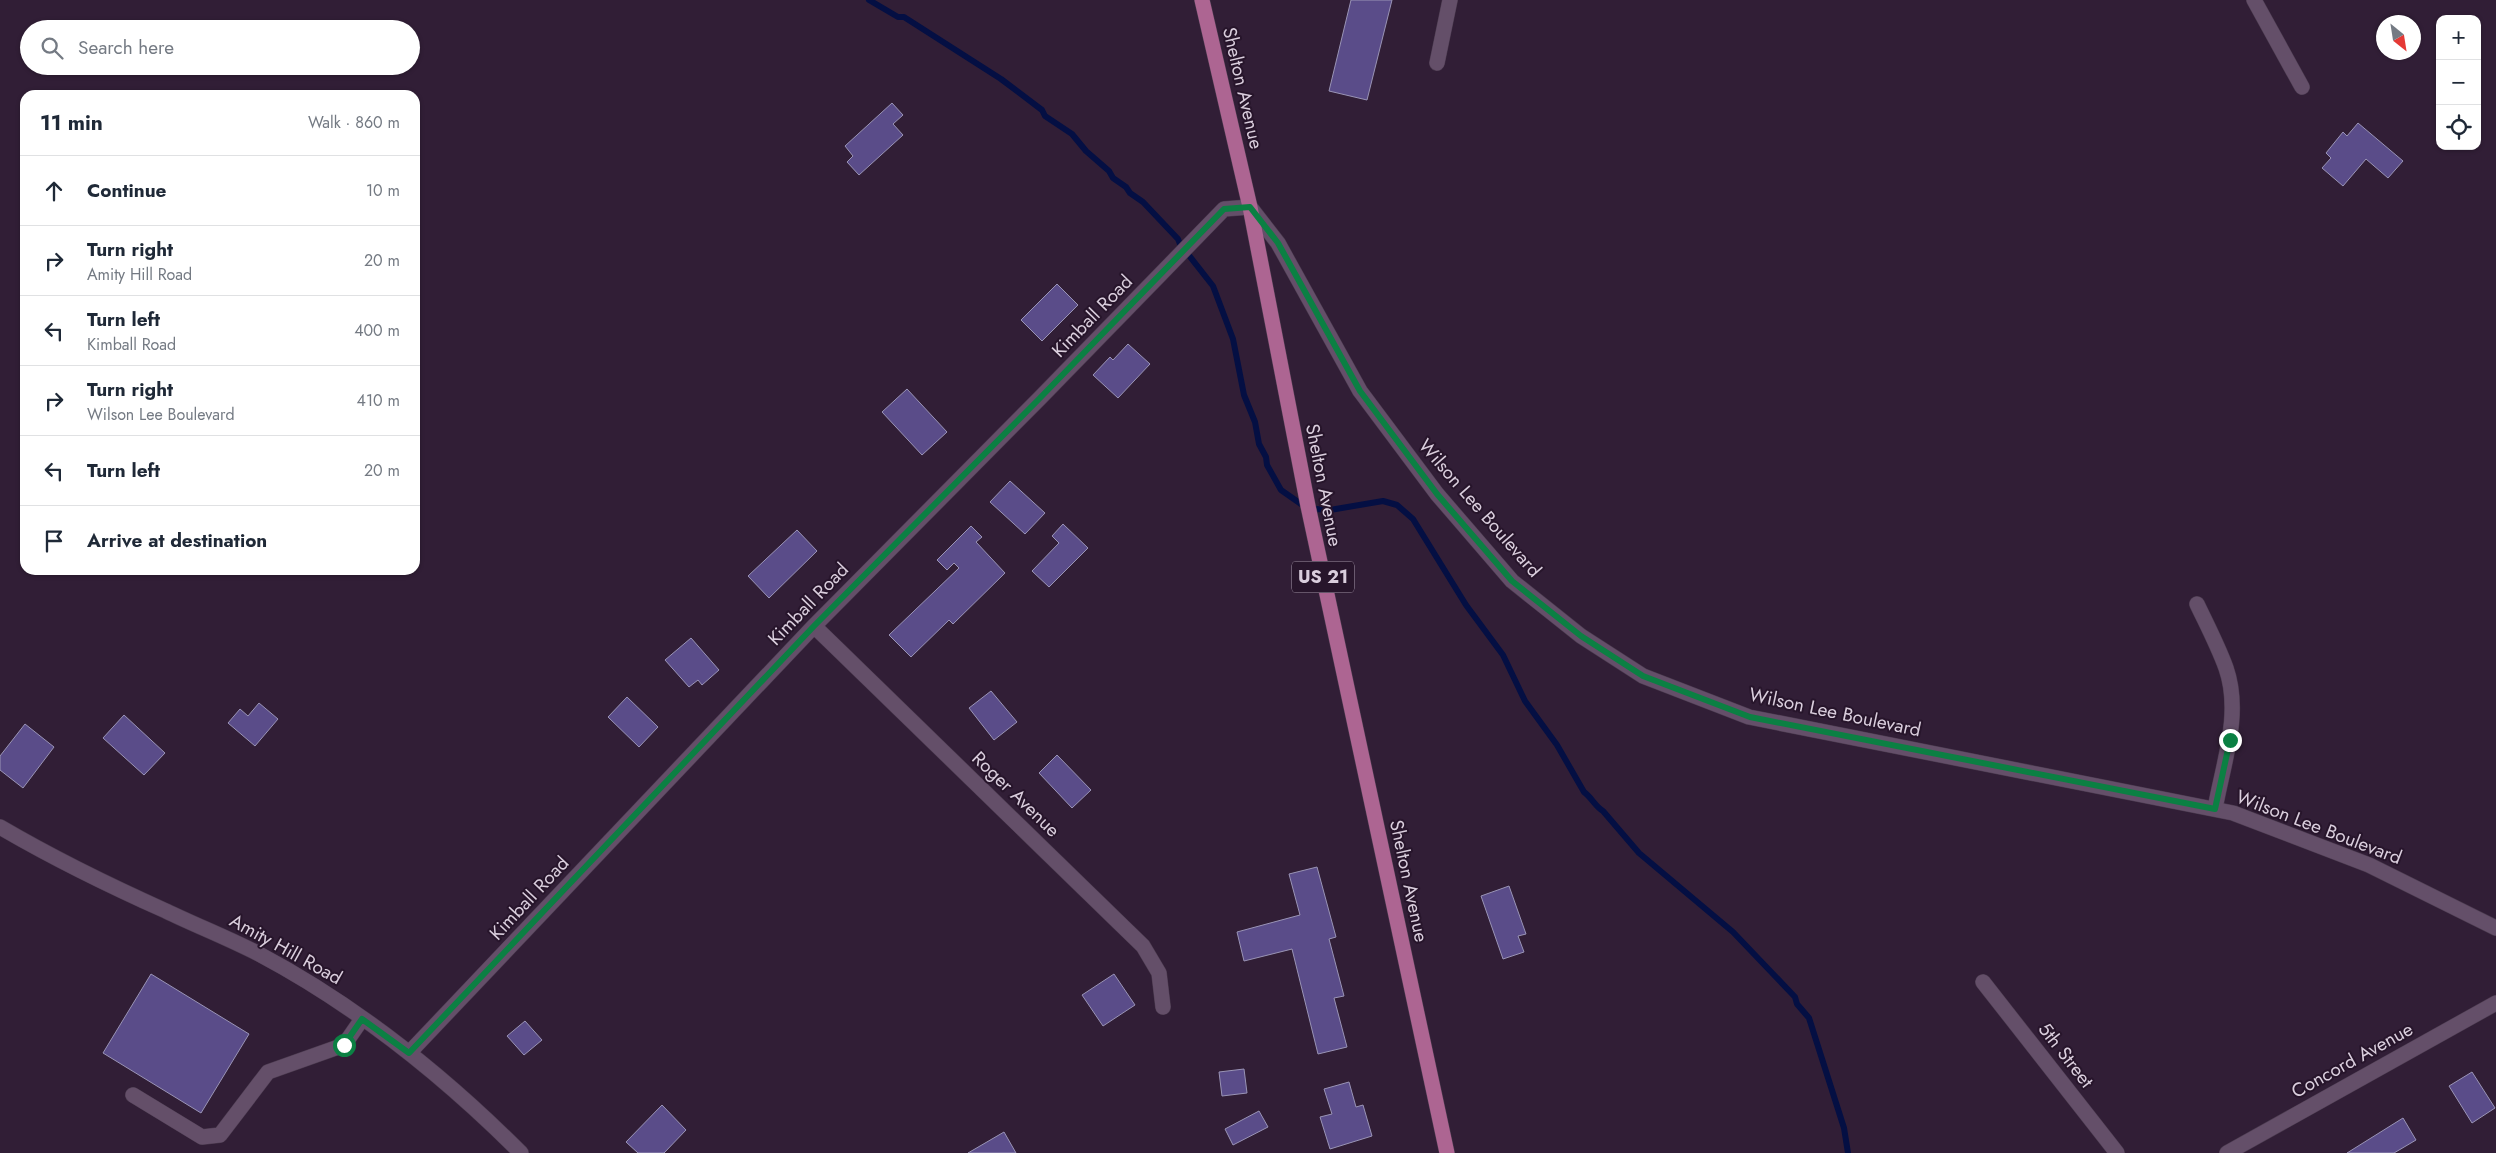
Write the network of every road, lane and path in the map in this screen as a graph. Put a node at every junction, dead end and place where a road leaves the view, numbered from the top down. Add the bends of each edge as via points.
1 (1202, 0) edge
2 (1450, 0) edge
3 (2254, 0) edge
4 (1437, 63) dead end
5 (2302, 87) dead end
6 (1250, 207) junction
7 (2197, 604) dead end
8 (814, 626) junction
9 (2215, 809) junction
10 (0, 827) edge
11 (2496, 928) edge
12 (1983, 982) dead end
13 (2496, 1003) edge
14 (1164, 1007) dead end
15 (362, 1019) junction
16 (409, 1053) junction
17 (133, 1095) dead end
18 (521, 1153) edge
19 (1447, 1153) edge
20 (2117, 1153) edge
21 (2227, 1153) edge

1 - 6 main road, Shelton Avenue / US 21
2 - 4 street
3 - 5 street
6 - 8 street, Kimball Road via 1224,209
6 - 9 street, Wilson Lee Boulevard via 1278,243 1360,391 1437,494 1512,581 1581,636 1643,676 1750,717
6 - 19 main road, Shelton Avenue / US 21 via 1308,506
7 - 9 street via 2226,669 2233,705 2230,740
8 - 14 street, Roger Avenue via 1143,946 1159,973
8 - 16 street, Kimball Road
9 - 11 street, Wilson Lee Boulevard via 2369,865
10 - 15 street, Amity Hill Road via 166,912 260,955
12 - 20 street, 5th Street
13 - 21 street, Concord Avenue
15 - 16 street, Amity Hill Road
15 - 17 street via 344,1045 268,1072 220,1135 202,1138
16 - 18 street, Amity Hill Road

